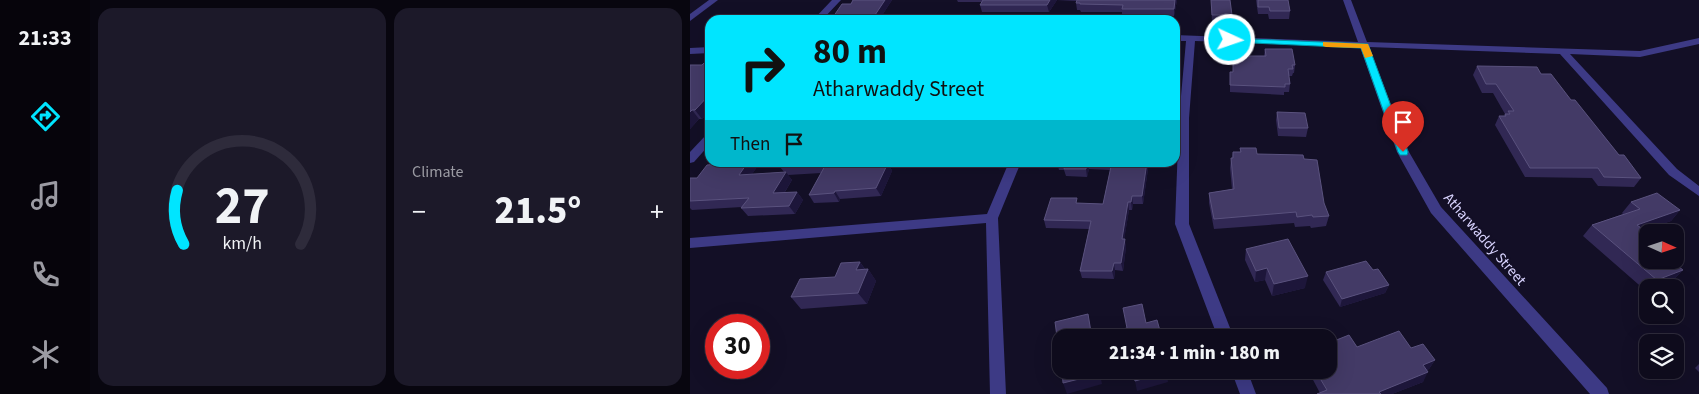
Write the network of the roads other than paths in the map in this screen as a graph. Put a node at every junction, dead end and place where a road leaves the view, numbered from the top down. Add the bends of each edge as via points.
1 (714, 0) edge
2 (837, 0) edge
3 (1347, 0) edge
4 (822, 15) edge
5 (690, 18) edge
6 (1180, 38) edge
7 (1191, 38) junction
8 (1699, 41) edge
9 (1365, 46) junction
10 (705, 50) edge
11 (690, 51) edge
12 (1563, 52) junction
13 (1180, 111) edge
14 (705, 142) edge
15 (1180, 153) edge
16 (690, 159) edge
17 (1013, 167) edge
18 (1699, 192) edge
19 (992, 218) junction
20 (690, 244) edge
21 (1223, 329) edge
22 (1242, 379) edge
23 (998, 394) edge
24 (1248, 394) edge
25 (1601, 394) edge

1 - 5 street
2 - 4 street
3 - 9 street, Atharwaddy Street
6 - 7 street
7 - 9 street
7 - 13 street
8 - 12 street via 1640,54
9 - 12 street
9 - 25 street, Atharwaddy Street via 1403,152 1436,210
10 - 11 street
12 - 18 street via 1666,166
14 - 16 street
15 - 21 street via 1182,224
17 - 19 street
19 - 20 street
19 - 23 street
22 - 24 street

